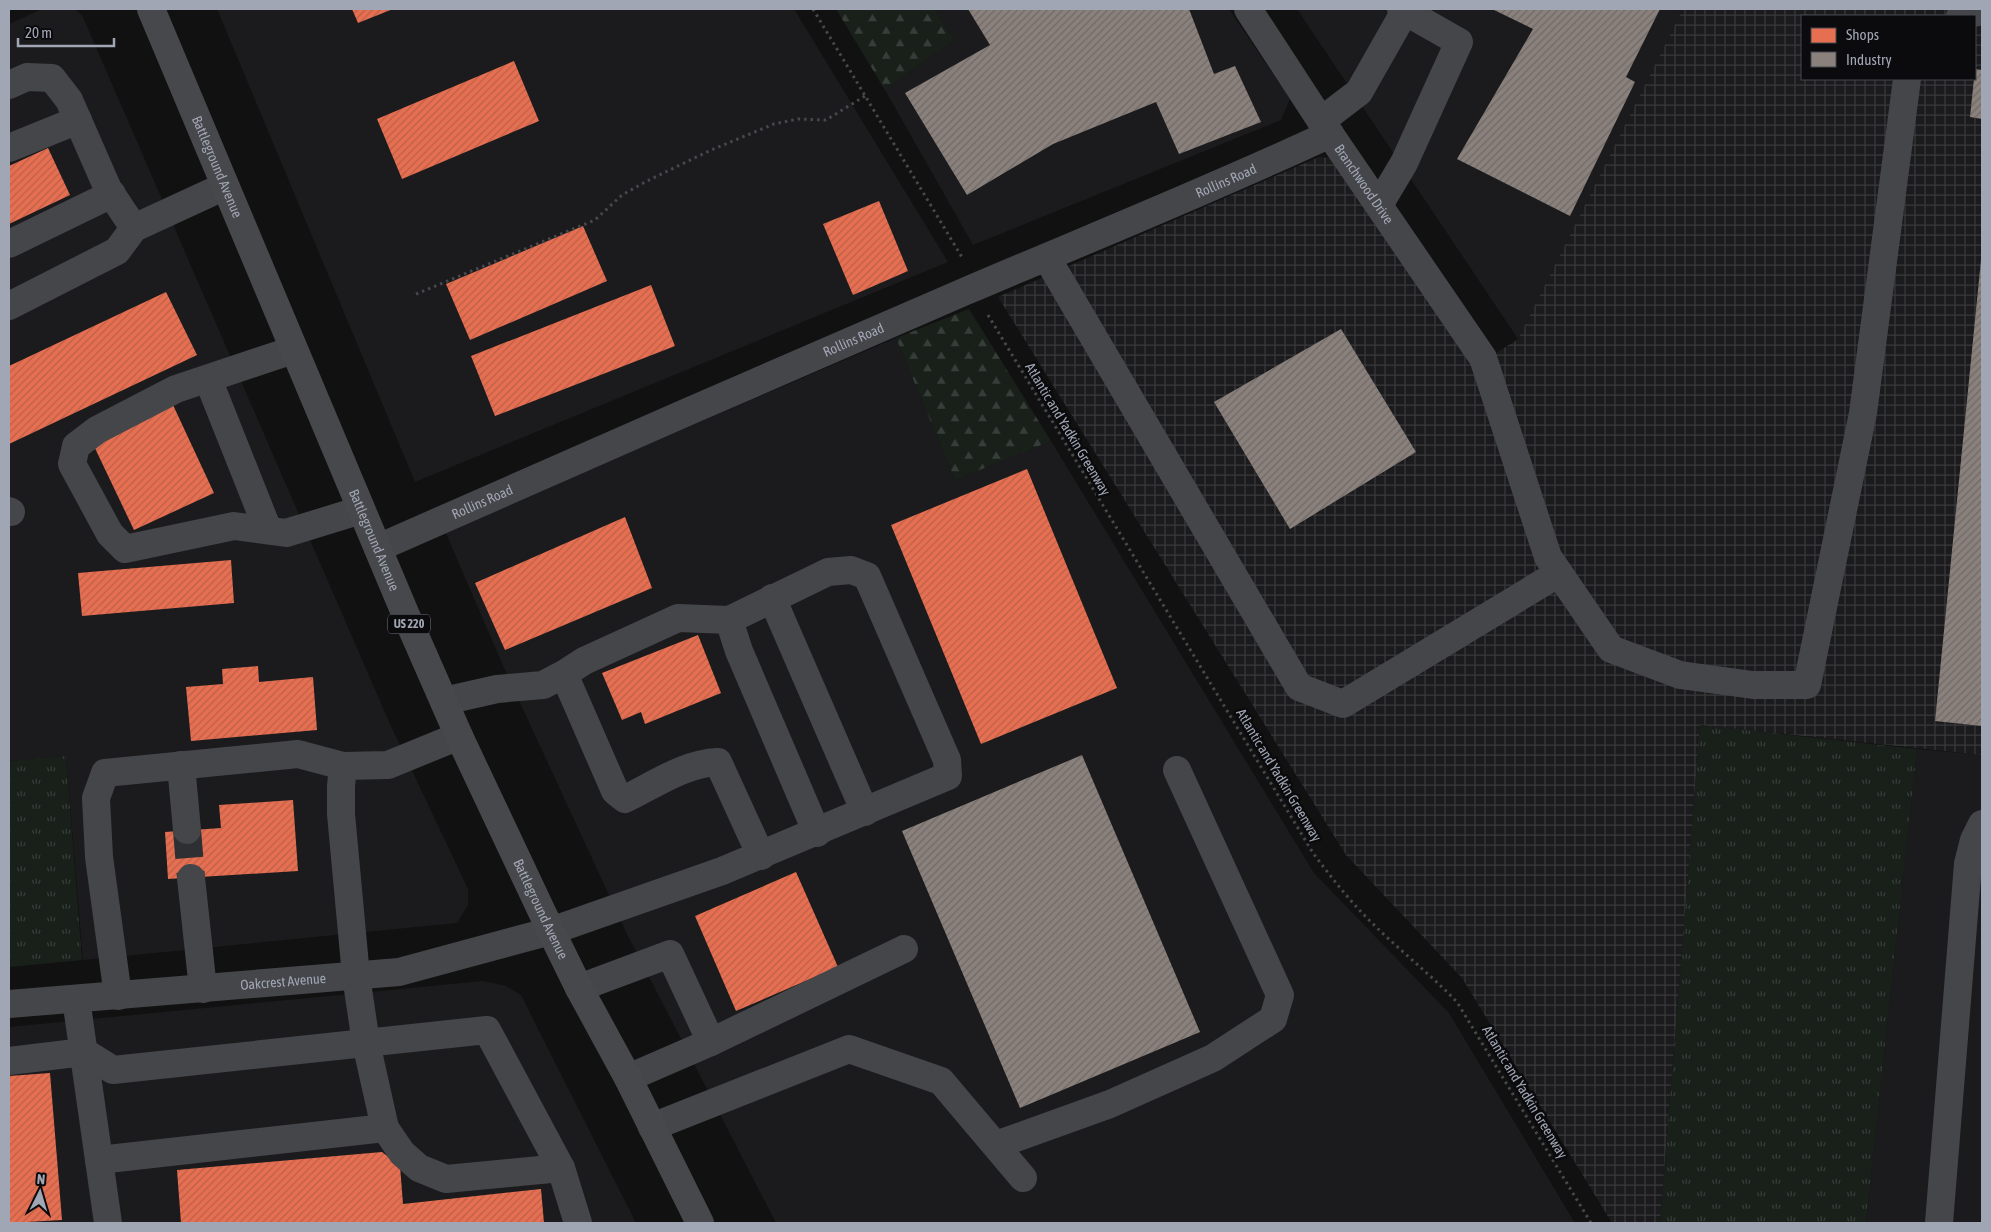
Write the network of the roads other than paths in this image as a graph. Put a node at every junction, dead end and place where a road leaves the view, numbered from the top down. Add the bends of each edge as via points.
1 (151, 9) edge
2 (1248, 9) edge
3 (1403, 10) edge
4 (1982, 11) edge
5 (1964, 15) edge
6 (1907, 80) edge
7 (9, 85) edge
8 (78, 120) junction
9 (1325, 128) junction
10 (9, 148) edge
11 (226, 186) junction
12 (112, 194) junction
13 (1379, 205) junction
14 (134, 228) junction
15 (9, 244) edge
16 (1047, 258) junction
17 (9, 306) edge
18 (293, 350) junction
19 (208, 379) junction
20 (361, 510) junction
21 (268, 530) junction
22 (378, 548) junction
23 (1559, 573) junction
24 (772, 598) junction
25 (729, 620) junction
26 (564, 674) junction
27 (444, 702) junction
28 (459, 736) junction
29 (181, 765) junction
30 (343, 766) junction
31 (1177, 770) dead end
32 (865, 812) junction
33 (1982, 824) edge
34 (187, 830) tunnel mouth
35 (817, 833) junction
36 (761, 856) junction
37 (191, 878) tunnel mouth
38 (551, 931) junction
39 (904, 949) dead end
40 (356, 976) junction
41 (579, 988) junction
42 (202, 989) junction
43 (118, 996) junction
44 (76, 999) junction
45 (9, 1004) edge
46 (711, 1042) junction
47 (366, 1044) junction
48 (84, 1052) junction
49 (9, 1061) edge
50 (628, 1078) junction
51 (652, 1127) junction
52 (385, 1128) junction
53 (996, 1146) junction
54 (99, 1160) junction
55 (561, 1168) junction
56 (1023, 1178) dead end
57 (108, 1223) edge
58 (578, 1223) edge
59 (700, 1223) edge
60 (1938, 1223) edge

1 - 11 main road, Battleground Avenue / US 220
2 - 9 street, Branchwood Drive
3 - 9 street, Rollins Road via 1358,92
3 - 13 street via 1459,42 1404,163
4 - 5 street
6 - 23 street, Branchwood Drive via 1863,413 1807,685 1753,685 1680,675 1611,649
7 - 8 street via 27,77 52,78 69,100
8 - 10 street
8 - 12 street
9 - 13 street, Branchwood Drive
9 - 16 street, Rollins Road via 1232,179
11 - 14 street
11 - 18 main road, Battleground Avenue / US 220
12 - 14 street
12 - 15 street
13 - 23 street, Branchwood Drive via 1483,358 1548,557
14 - 17 street via 117,251
16 - 22 street, Rollins Road
16 - 23 street via 1300,687 1343,704
18 - 19 street
18 - 20 main road, Battleground Avenue / US 220
19 - 21 street
19 - 21 street via 176,389 96,430 76,446 72,464 110,534 126,549 234,526
20 - 21 street via 286,533
20 - 22 main road, Battleground Avenue / US 220
22 - 27 main road, Battleground Avenue / US 220
24 - 25 street
24 - 32 street
24 - 32 street, Oakcrest Avenue via 828,572 851,570 867,576 947,760 948,776
25 - 26 street via 678,618 584,661
25 - 35 street via 739,651
26 - 27 street via 543,685 497,689
26 - 36 street via 615,791 625,799 683,770 718,762
27 - 28 main road, Battleground Avenue / US 220
28 - 30 street via 388,764
28 - 38 main road, Battleground Avenue / US 220
29 - 30 street via 298,754
29 - 34 street
29 - 43 street via 105,773 96,798 99,857
30 - 40 street via 341,814
31 - 53 street via 1280,995 1274,1019 1196,1066 1110,1104
32 - 35 street, Oakcrest Avenue
33 - 60 street via 1968,864
35 - 36 street, Oakcrest Avenue
36 - 38 street, Oakcrest Avenue
37 - 42 street
38 - 40 street, Oakcrest Avenue via 399,972
38 - 41 main road, Battleground Avenue / US 220
39 - 46 street
40 - 42 street, Oakcrest Avenue
40 - 47 street
41 - 46 street via 670,954
41 - 50 main road, Battleground Avenue / US 220
42 - 43 street, Oakcrest Avenue
43 - 44 street, Oakcrest Avenue
44 - 45 street, Oakcrest Avenue
44 - 48 street
46 - 50 street
47 - 48 street via 113,1070
47 - 52 street
47 - 55 street via 487,1030
48 - 49 street
48 - 54 street
50 - 51 main road, Battleground Avenue / US 220
51 - 53 street via 849,1049 941,1081
51 - 59 main road, Battleground Avenue / US 220
52 - 54 street
52 - 55 street via 402,1153 419,1168 446,1179
53 - 56 street
54 - 57 street
55 - 58 street

